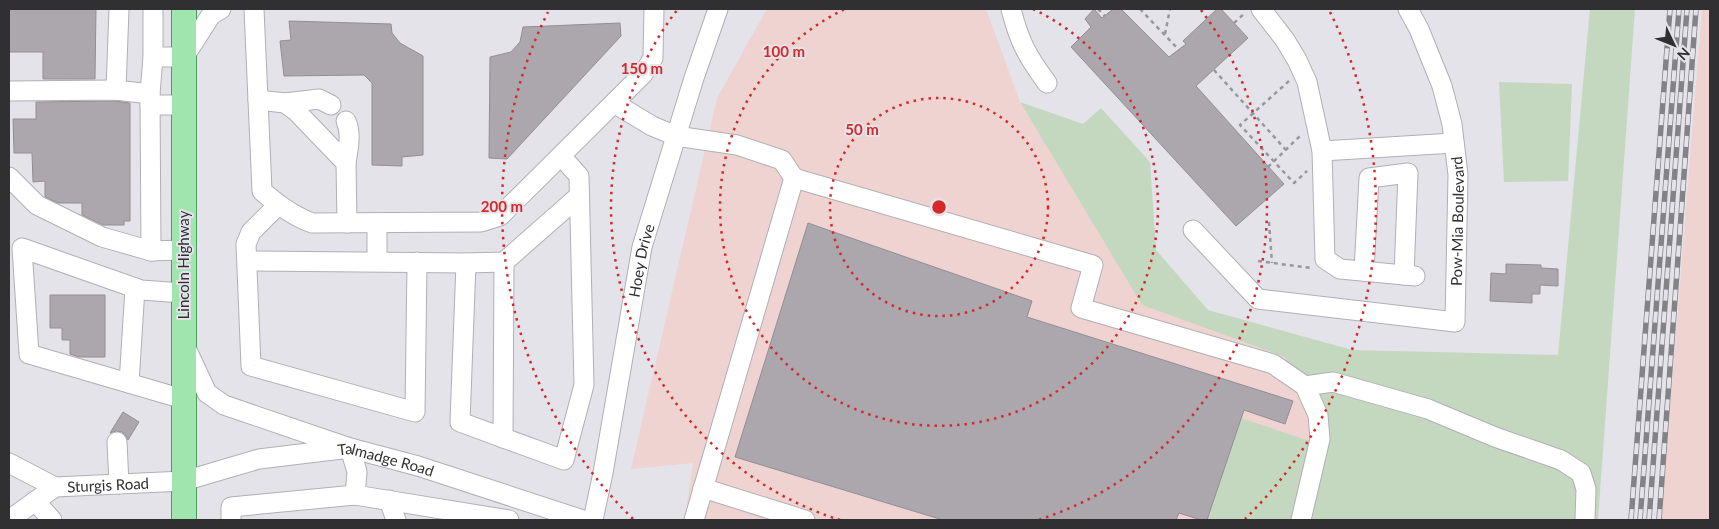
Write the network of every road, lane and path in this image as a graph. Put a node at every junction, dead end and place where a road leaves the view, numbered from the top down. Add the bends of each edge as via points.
1 (119, 9) edge
2 (153, 9) edge
3 (184, 9) edge
4 (221, 9) edge
5 (254, 9) edge
6 (654, 9) edge
7 (718, 9) edge
8 (1011, 9) edge
9 (1098, 9) edge
10 (1140, 9) edge
11 (1170, 9) edge
12 (1254, 9) edge
13 (1408, 9) edge
14 (1105, 16) dead end
15 (1234, 22) dead end
16 (1165, 34) junction
17 (1179, 50) dead end
18 (153, 57) junction
19 (184, 57) junction
20 (1214, 70) dead end
21 (1293, 77) dead end
22 (1047, 83) dead end
23 (116, 90) junction
24 (9, 91) edge
25 (150, 99) junction
26 (258, 100) junction
27 (285, 103) junction
28 (614, 103) junction
29 (184, 105) junction
30 (331, 105) dead end
31 (1253, 113) junction
32 (346, 121) dead end
33 (1304, 133) dead end
34 (676, 136) junction
35 (1454, 143) junction
36 (1286, 150) junction
37 (561, 156) junction
38 (1317, 159) junction
39 (1274, 161) junction
40 (346, 163) junction
41 (1268, 167) dead end
42 (9, 177) edge
43 (794, 178) junction
44 (579, 196) junction
45 (278, 205) junction
46 (1270, 222) dead end
47 (347, 223) junction
48 (377, 223) junction
49 (1193, 230) dead end
50 (183, 250) junction
51 (151, 251) junction
52 (246, 261) junction
53 (377, 261) junction
54 (1258, 261) dead end
55 (418, 262) junction
56 (504, 262) junction
57 (466, 263) junction
58 (1272, 263) junction
59 (1303, 267) dead end
60 (1364, 271) junction
61 (135, 288) junction
62 (183, 293) junction
63 (183, 342) junction
64 (129, 383) junction
65 (1305, 386) junction
66 (183, 399) junction
67 (503, 438) junction
68 (117, 442) dead end
69 (350, 448) junction
70 (9, 463) edge
71 (184, 481) junction
72 (119, 484) junction
73 (55, 487) junction
74 (703, 488) junction
75 (355, 495) junction
76 (389, 500) junction
77 (35, 501) junction
78 (11, 520) edge
79 (52, 520) edge
80 (184, 520) edge
81 (231, 520) edge
82 (396, 520) edge
83 (509, 520) edge
84 (583, 520) edge
85 (593, 520) edge
86 (694, 520) edge
87 (805, 520) edge
88 (1301, 520) edge
89 (1585, 520) edge

1 - 23 street
2 - 18 street
3 - 19 main road, Lincoln Highway
4 - 19 street via 211,15
5 - 26 street
6 - 28 street via 654,58
7 - 34 street, Hoey Drive
8 - 22 street via 1018,37
9 - 14 path
10 - 16 path
11 - 16 path
12 - 15 path
12 - 38 street via 1285,40 1307,82
13 - 35 street, Pow-Mia Boulevard via 1442,86
16 - 17 path
18 - 19 street
18 - 25 street
19 - 29 main road, Lincoln Highway
20 - 31 path
21 - 31 path
23 - 24 street
23 - 25 street
25 - 29 street
25 - 51 street
26 - 27 street
26 - 45 street via 262,191
27 - 30 street via 319,99
27 - 40 street
28 - 34 street
28 - 37 street
29 - 50 main road, Lincoln Highway
31 - 36 path
31 - 39 path via 1240,125
32 - 40 street via 349,140
33 - 36 path
34 - 43 street via 737,145 782,160
34 - 85 street, Hoey Drive via 642,247
35 - 38 street
35 - 49 street, Pow-Mia Boulevard via 1458,175 1455,322 1258,299
36 - 39 path
37 - 44 street via 579,176
37 - 48 street via 500,216 482,222
38 - 39 path via 1294,183
38 - 60 street via 1324,259 1340,269
39 - 41 path
40 - 47 street
42 - 51 street via 37,205 102,237
43 - 65 street via 1093,265 1081,308 1273,364
43 - 74 street
44 - 56 street
44 - 67 street via 584,385 564,460
45 - 47 street via 312,223
45 - 52 street via 251,232 246,244
46 - 58 path
47 - 48 street
48 - 53 street
50 - 51 street
50 - 62 main road, Lincoln Highway
52 - 53 street
52 - 55 street via 251,366 415,412
53 - 55 street
54 - 58 path
55 - 57 street
56 - 57 street
56 - 67 street
57 - 67 street via 460,422
58 - 59 path
60 - 60 street via 1410,275 1408,173 1369,178
61 - 62 street
61 - 64 street
61 - 64 street via 22,248 29,354
62 - 63 main road, Lincoln Highway
63 - 66 main road, Lincoln Highway
63 - 69 street via 207,394 224,405
64 - 66 street
65 - 88 street via 1318,415 1320,440
65 - 89 street via 1333,382 1360,389 1428,409 1561,460 1581,473 1586,490
66 - 71 main road, Lincoln Highway
68 - 72 street
69 - 71 street, Talmadge Road via 259,459
69 - 75 street via 357,472
69 - 84 street, Talmadge Road via 418,466
70 - 73 street, Sturgis Road
71 - 72 street, Sturgis Road
71 - 80 main road, Lincoln Highway
72 - 73 street, Sturgis Road
73 - 77 street
74 - 86 street
74 - 87 street
75 - 76 street
75 - 81 street via 231,506
76 - 82 street
76 - 83 street
77 - 78 street
77 - 79 street

